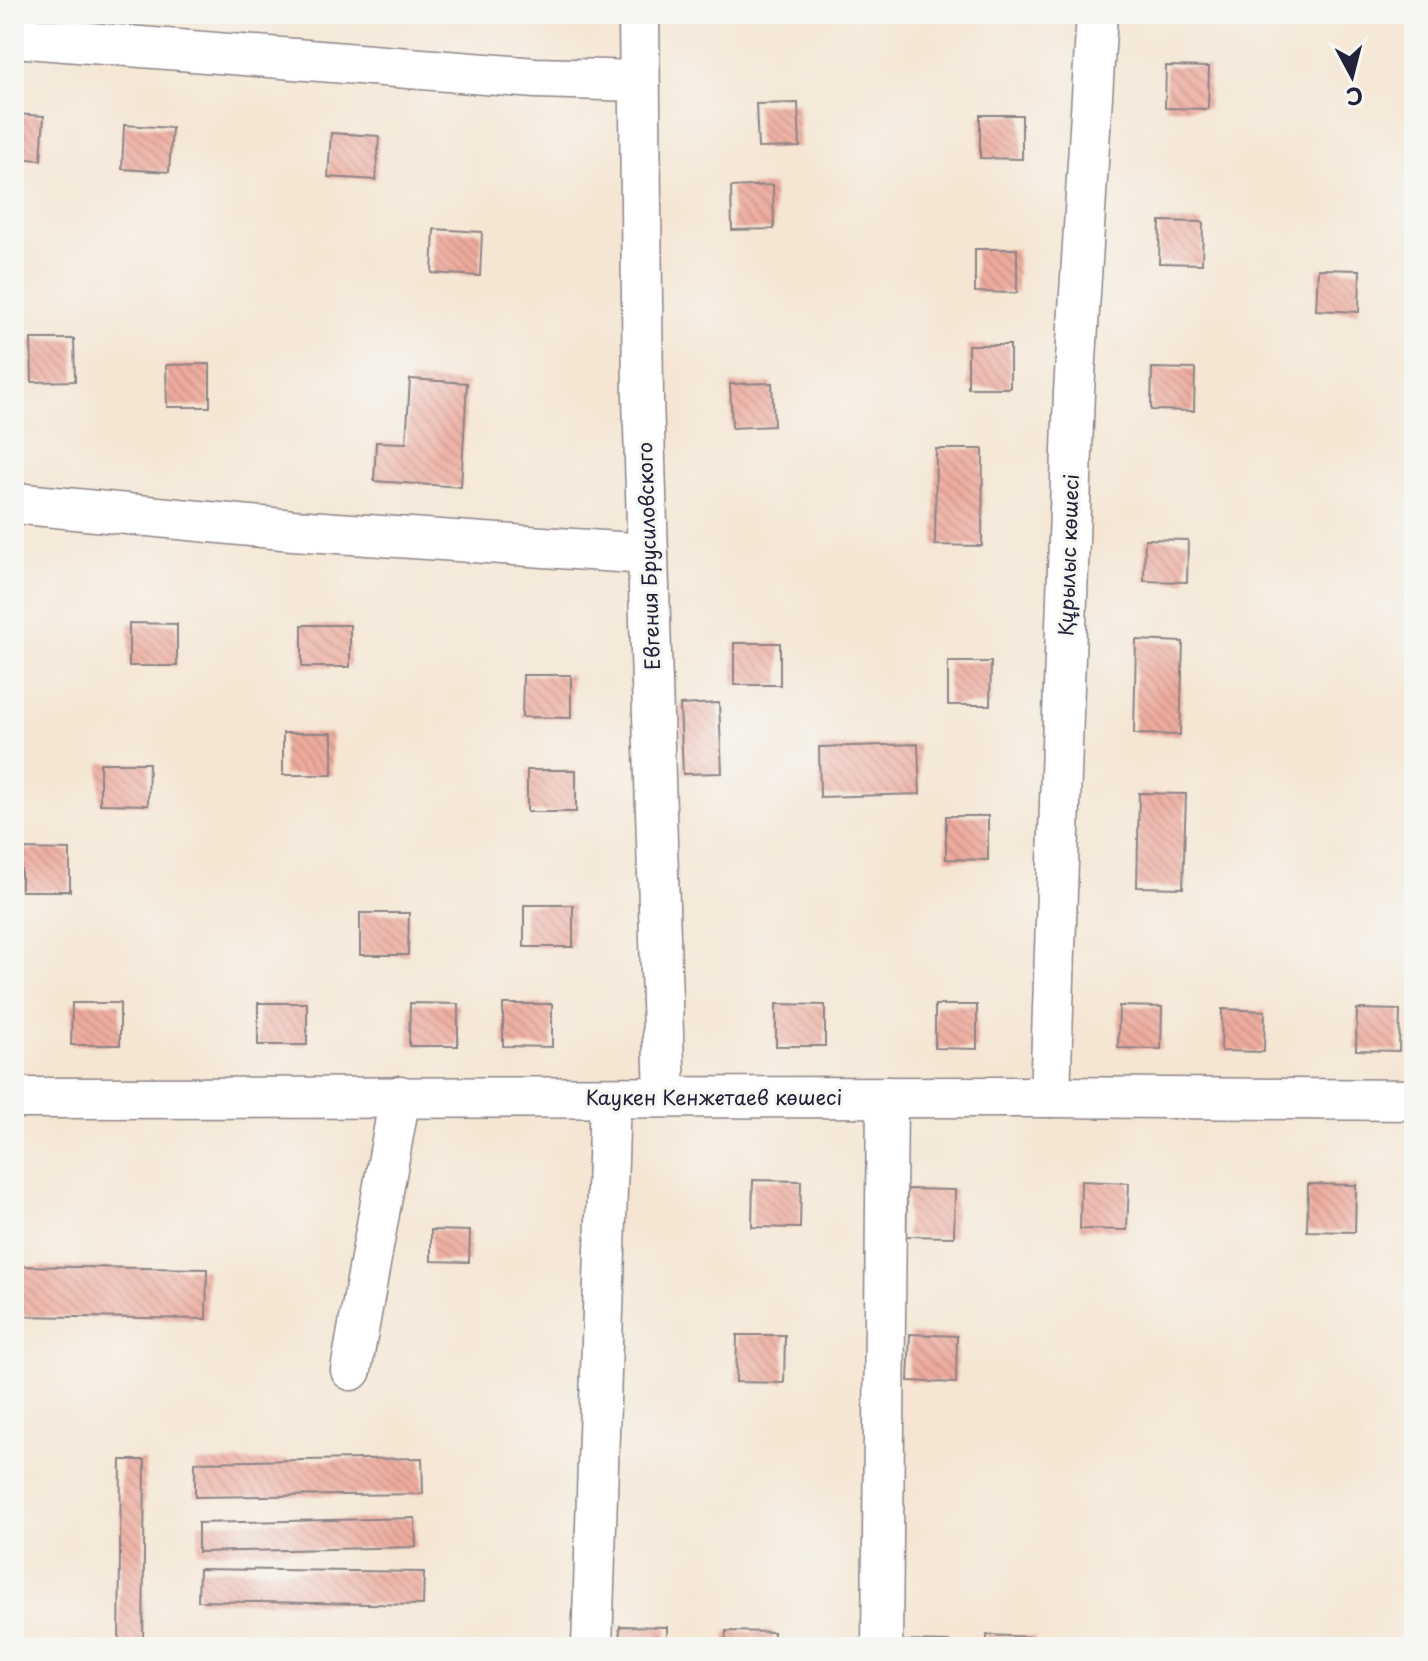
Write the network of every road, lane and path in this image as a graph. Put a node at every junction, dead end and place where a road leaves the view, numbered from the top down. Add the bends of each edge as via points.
1 (639, 14) edge
2 (1097, 14) edge
3 (14, 37) edge
4 (639, 81) junction
5 (14, 503) edge
6 (648, 554) junction
7 (400, 1096) junction
8 (665, 1097) junction
9 (887, 1097) junction
10 (1050, 1097) junction
11 (14, 1098) edge
12 (610, 1098) junction
13 (1414, 1100) edge
14 (351, 1370) dead end
15 (592, 1647) edge
16 (882, 1647) edge

1 - 4 street, Евгения Брусиловского
2 - 10 street, Құрылыс көшесі via 1074,392
3 - 4 street via 536,78
4 - 6 street, Евгения Брусиловского
5 - 6 street via 293,530
6 - 8 street, Евгения Брусиловского
7 - 11 street, Каукен Кенжетаев көшесі
7 - 12 street, Каукен Кенжетаев көшесі
7 - 14 street
8 - 9 street, Каукен Кенжетаев көшесі
8 - 12 street, Каукен Кенжетаев көшесі
9 - 10 street, Каукен Кенжетаев көшесі
9 - 16 street
10 - 13 street, Каукен Кенжетаев көшесі
12 - 15 street

